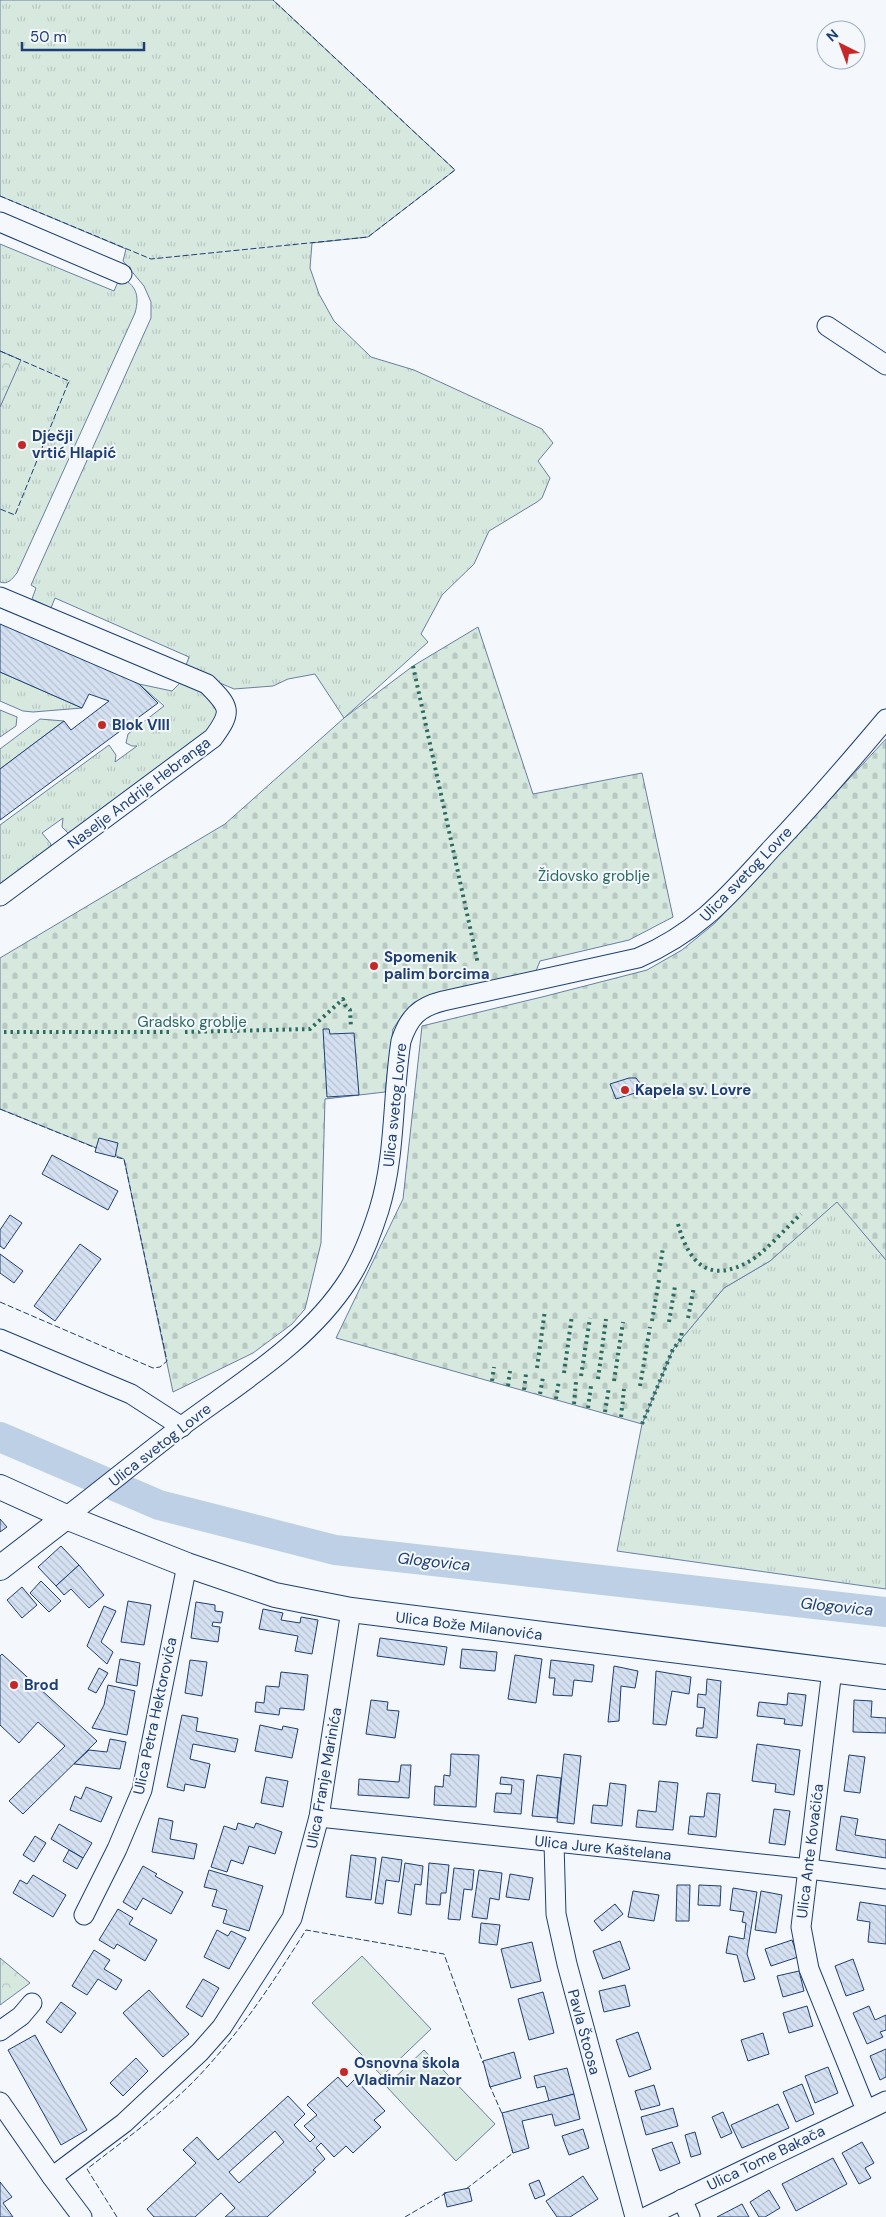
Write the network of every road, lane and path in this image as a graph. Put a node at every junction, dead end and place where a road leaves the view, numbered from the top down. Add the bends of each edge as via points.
1 (0, 222) edge
2 (122, 274) dead end
3 (827, 326) dead end
4 (886, 365) edge
5 (0, 597) edge
6 (886, 719) edge
7 (0, 896) edge
8 (0, 1339) edge
9 (182, 1427) junction
10 (0, 1487) edge
11 (66, 1517) junction
12 (187, 1566) junction
13 (0, 1568) edge
14 (351, 1610) junction
15 (832, 1670) junction
16 (886, 1677) edge
17 (319, 1817) junction
18 (554, 1843) junction
19 (809, 1869) junction
20 (886, 1879) edge
21 (84, 1915) dead end
22 (32, 2003) dead end
23 (0, 2031) edge
24 (886, 2101) edge
25 (0, 2102) edge
26 (866, 2110) junction
27 (52, 2177) junction
28 (682, 2198) junction
29 (82, 2217) edge
30 (635, 2217) edge
31 (646, 2217) edge
32 (690, 2217) edge

1 - 2 street
3 - 4 street
5 - 7 street, Naselje Andrije Hebranga via 207,684 222,699 227,710 226,721 213,738
6 - 9 street, Ulica svetog Lovre via 815,802 722,902 665,947 638,958 443,1000 428,1005 414,1016 401,1041 390,1169 379,1211 350,1278 335,1300 284,1351
8 - 9 street via 131,1394
9 - 11 street, Ulica svetog Lovre
10 - 11 main road, Ulica Bože Milanovića
11 - 12 main road, Ulica Bože Milanovića
11 - 13 main road
12 - 14 main road, Ulica Bože Milanovića via 275,1594
12 - 21 street, Ulica Petra Hektorovića via 142,1790
14 - 15 main road, Ulica Bože Milanovića
14 - 17 street, Ulica Franje Marinića
15 - 16 main road, Ulica Bože Milanovića
15 - 19 street, Ulica Ante Kovačića
17 - 18 street, Ulica Jure Kaštelana
17 - 27 street, Ulica Franje Marinića via 292,1918 222,2027 124,2123
18 - 19 street, Ulica Jure Kaštelana
18 - 30 street, Pavla Štoosa via 556,1914
19 - 20 street, Ulica Jure Kaštelana
19 - 26 street, Ulica Ante Kovačića via 801,1927 809,1969
22 - 23 street via 21,2016
24 - 26 street, Ulica Tome Bakača
25 - 27 street
26 - 28 street, Ulica Tome Bakača
27 - 29 street
28 - 31 street, Ulica Tome Bakača
28 - 32 street

